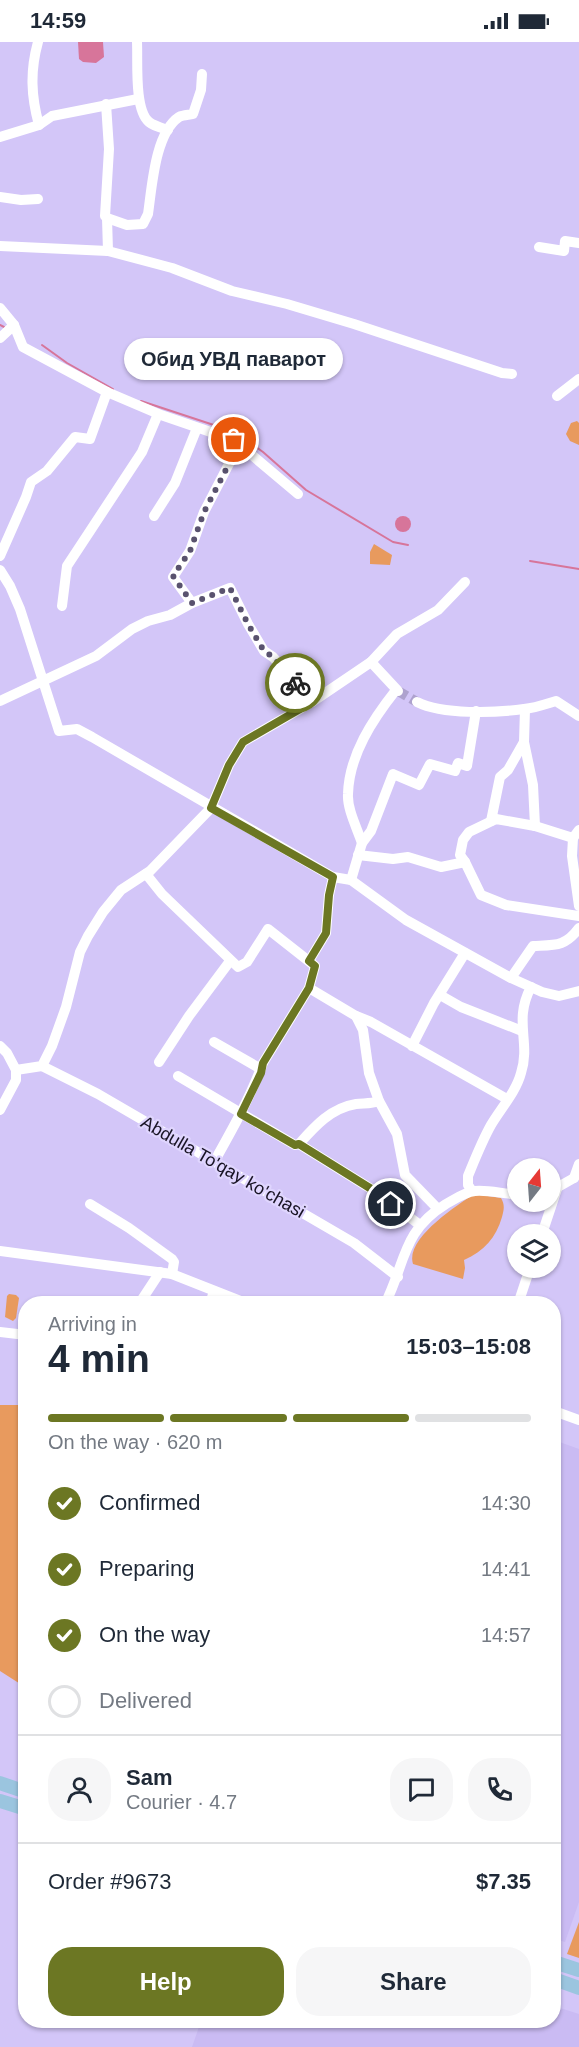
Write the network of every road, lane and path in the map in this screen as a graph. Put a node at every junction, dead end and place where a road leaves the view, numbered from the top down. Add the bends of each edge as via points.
1 (38, 42) edge
2 (137, 42) edge
3 (202, 74) dead end
4 (138, 99) junction
5 (106, 104) junction
6 (39, 125) junction
7 (168, 130) junction
8 (0, 137) edge
9 (0, 197) edge
10 (38, 199) dead end
11 (107, 218) junction
12 (579, 243) edge
13 (0, 246) edge
14 (539, 247) dead end
15 (108, 251) junction
16 (0, 308) edge
17 (15, 325) junction
18 (0, 338) edge
19 (512, 374) dead end
20 (579, 379) edge
21 (107, 392) junction
22 (557, 396) dead end
23 (158, 414) junction
24 (197, 428) junction
25 (234, 440) junction
26 (298, 494) dead end
27 (154, 516) dead end
28 (0, 556) edge
29 (0, 570) edge
30 (465, 582) dead end
31 (192, 603) junction
32 (62, 606) dead end
33 (371, 662) junction
34 (43, 681) junction
35 (0, 701) edge
36 (312, 702) junction
37 (417, 702) tunnel mouth
38 (525, 709) junction
39 (476, 711) junction
40 (579, 716) edge
41 (524, 742) junction
42 (211, 808) junction
43 (491, 821) junction
44 (535, 826) junction
45 (576, 834) edge
46 (362, 843) junction
47 (358, 855) junction
48 (465, 862) junction
49 (146, 874) junction
50 (333, 877) junction
51 (351, 880) junction
52 (579, 906) edge
53 (579, 916) edge
54 (579, 928) edge
55 (465, 954) junction
56 (230, 961) junction
57 (309, 961) junction
58 (511, 978) junction
59 (531, 987) junction
60 (309, 988) junction
61 (579, 992) edge
62 (440, 995) junction
63 (356, 1016) junction
64 (522, 1031) junction
65 (214, 1042) dead end
66 (0, 1046) edge
67 (412, 1046) junction
68 (159, 1062) dead end
69 (42, 1066) junction
70 (261, 1069) junction
71 (16, 1070) junction
72 (178, 1076) dead end
73 (507, 1099) junction
74 (379, 1101) junction
75 (0, 1110) edge
76 (241, 1114) junction
77 (299, 1144) junction
78 (214, 1162) junction
79 (579, 1164) edge
80 (576, 1179) edge
81 (561, 1186) edge
82 (472, 1191) junction
83 (507, 1194) edge
84 (90, 1204) dead end
85 (438, 1209) junction
86 (420, 1225) junction
87 (0, 1251) edge
88 (166, 1273) junction
89 (398, 1277) junction
90 (527, 1278) edge
91 (214, 1291) junction
92 (146, 1296) edge
93 (212, 1296) edge
94 (227, 1296) edge
95 (389, 1296) edge
96 (521, 1296) edge
97 (0, 1332) edge
98 (18, 1334) edge
99 (561, 1413) edge
100 (579, 1419) edge
101 (0, 1783) edge
102 (18, 1789) edge
103 (0, 1801) edge
104 (18, 1807) edge
105 (561, 1964) edge
106 (579, 1970) edge
107 (561, 1982) edge
108 (579, 1988) edge

1 - 6 street via 31,76
2 - 4 street
3 - 7 street via 193,114 180,117
4 - 5 street
4 - 7 street via 149,122
5 - 6 street via 52,116
5 - 11 street
6 - 8 street
7 - 11 street via 160,143 143,224 126,225
9 - 10 street
11 - 15 street
12 - 14 street via 565,241 564,251
13 - 15 street
15 - 19 street
16 - 17 street
17 - 18 street
17 - 21 street via 23,347
20 - 22 street
21 - 23 street
21 - 28 street via 90,439 75,437 47,471 31,482
23 - 24 street
23 - 32 street via 142,452 67,567
24 - 25 street
24 - 27 street via 175,483
25 - 26 street
25 - 31 street via 231,460 204,512 190,551 173,576
29 - 34 street via 20,609
30 - 33 street via 438,610 397,634
31 - 34 street via 132,629 96,656
31 - 36 street via 230,588 264,651
33 - 36 street
33 - 46 street via 397,690 375,719 352,764 347,796
34 - 35 street
34 - 42 street via 59,731 77,729
36 - 42 street via 243,742
37 - 39 street via 440,710
38 - 39 street
38 - 40 street via 556,701
38 - 41 street
39 - 46 street via 467,766 458,764 455,771 430,764 419,785 393,774 371,831
41 - 43 street via 500,777
41 - 44 street via 533,785
42 - 49 street
42 - 50 street
43 - 44 street
43 - 48 street via 469,832 463,840 460,855
44 - 45 street
45 - 52 street via 572,856
46 - 47 street
47 - 48 street via 408,857 441,867
47 - 51 street
48 - 53 street via 481,895 506,905
49 - 56 street
49 - 69 street via 121,890 83,945 66,1008
50 - 51 street
50 - 57 street via 326,933
51 - 55 street via 406,920
54 - 58 street via 561,945 533,946
55 - 58 street
55 - 62 street
56 - 57 street via 238,968 243,966 268,929
56 - 68 street
57 - 60 street via 315,966
58 - 59 street
59 - 61 street via 559,996
59 - 64 street via 525,999
60 - 63 street
60 - 70 street
62 - 64 street
62 - 67 street
63 - 67 street
63 - 74 street via 363,1030 369,1073
64 - 73 street via 522,1070
65 - 70 street
66 - 71 street
67 - 73 street
69 - 71 street
69 - 78 street, Abdulla To'qay ko'chasi
70 - 76 street
71 - 75 street via 16,1080
72 - 76 street
73 - 82 street via 468,1176
74 - 77 street via 346,1107 327,1116
74 - 85 street via 397,1134 405,1175
76 - 77 street
76 - 78 street
77 - 86 street
78 - 89 street, Abdulla To'qay ko'chasi via 354,1244
79 - 80 street
80 - 81 street
82 - 83 street
82 - 85 street
84 - 88 street via 170,1257 174,1262
85 - 86 street
86 - 89 street via 408,1244
87 - 88 street
88 - 91 street
88 - 92 street
89 - 95 street
90 - 96 street
91 - 93 street
91 - 94 street
97 - 98 street
99 - 100 street
101 - 102 main road
103 - 104 main road
105 - 106 main road
107 - 108 main road

